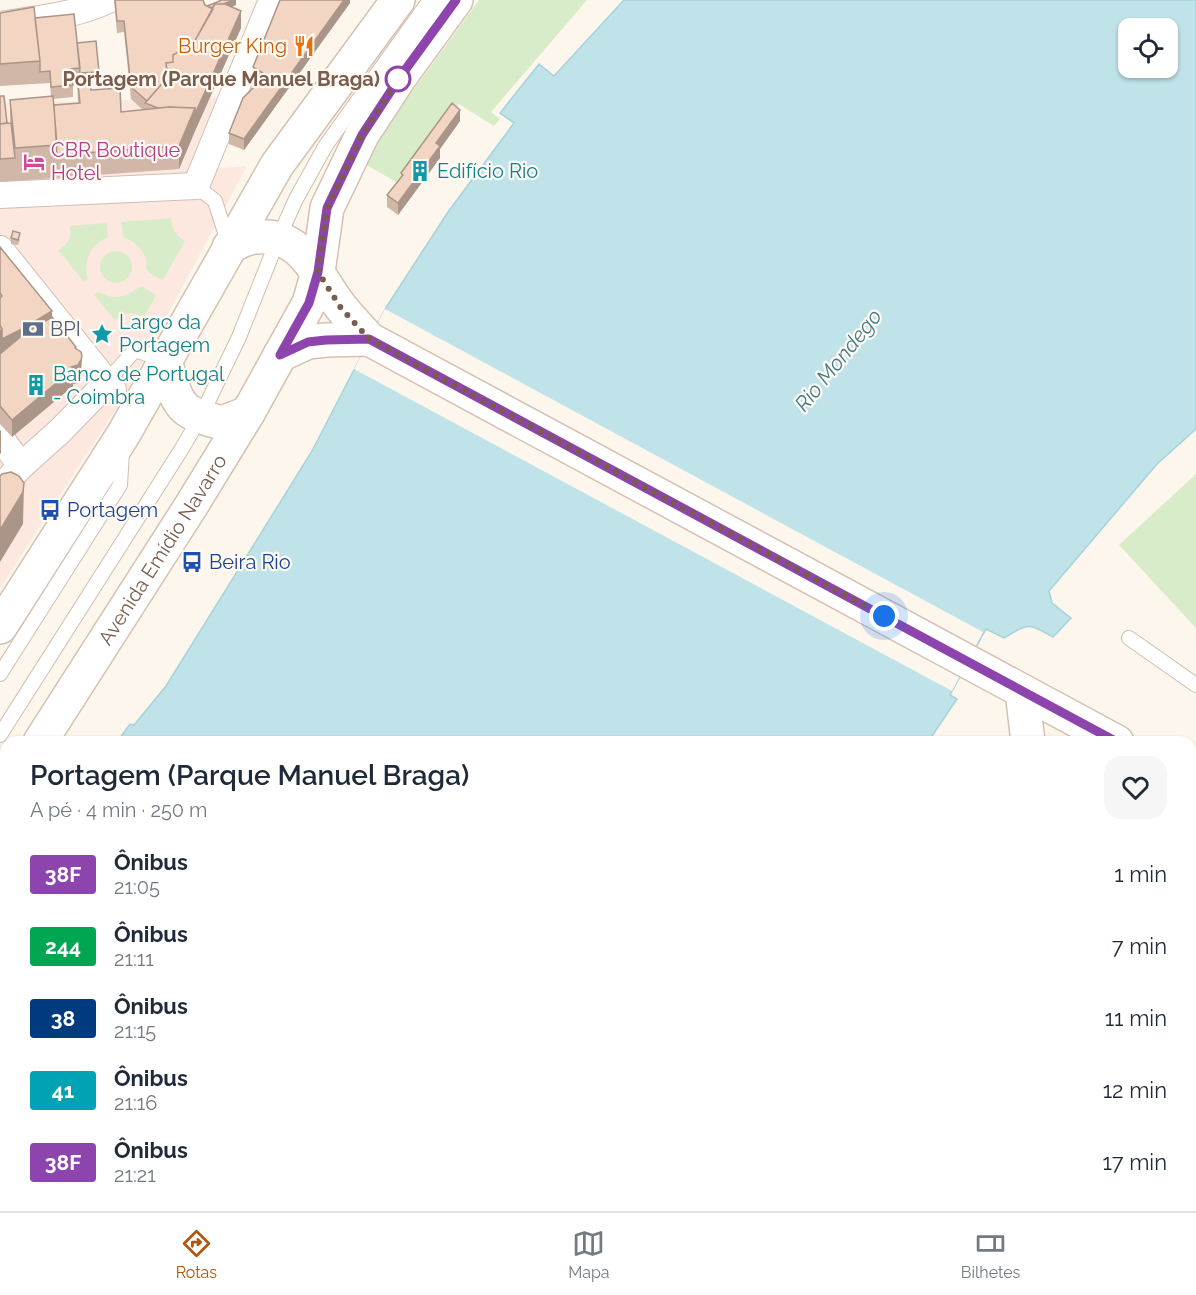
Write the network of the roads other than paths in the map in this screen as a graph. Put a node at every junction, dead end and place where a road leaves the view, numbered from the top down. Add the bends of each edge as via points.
1 (108, 0) edge
2 (272, 0) edge
3 (398, 0) edge
4 (430, 0) edge
5 (456, 0) edge
6 (49, 8) edge
7 (0, 25) edge
8 (196, 186) junction
9 (0, 195) edge
10 (278, 238) junction
11 (230, 247) junction
12 (0, 249) edge
13 (318, 272) junction
14 (369, 339) junction
15 (280, 355) junction
16 (165, 360) junction
17 (106, 388) junction
18 (248, 413) junction
19 (201, 416) junction
20 (128, 427) junction
21 (0, 437) edge
22 (21, 466) junction
23 (0, 488) edge
24 (0, 627) edge
25 (1129, 638) dead end
26 (0, 674) edge
27 (1196, 685) edge
28 (1022, 691) junction
29 (0, 735) edge
30 (44, 736) edge
31 (1027, 736) edge
32 (1106, 736) edge

1 - 6 street
2 - 8 street
3 - 11 main road via 277,165
4 - 10 lane via 326,145
5 - 13 main road, Avenida Emídio Navarro via 362,135 327,208
6 - 7 street
8 - 9 street
8 - 11 lane via 215,201
10 - 11 main road via 254,237
10 - 13 main road via 295,246
10 - 19 lane via 239,337
11 - 16 main road
12 - 17 street
13 - 14 main road via 341,308
13 - 15 main road, Avenida Emídio Navarro via 309,303
14 - 15 main road via 308,342
14 - 28 main road
15 - 18 main road, Avenida Emídio Navarro
16 - 17 lane via 135,350
16 - 19 main road via 176,396 185,409
16 - 20 main road
17 - 22 street
18 - 19 main road via 222,423
18 - 30 main road, Avenida Emídio Navarro
19 - 29 lane
20 - 24 main road
20 - 26 lane via 120,485
21 - 22 street
22 - 23 street
25 - 27 lane
28 - 31 main road
28 - 32 main road

